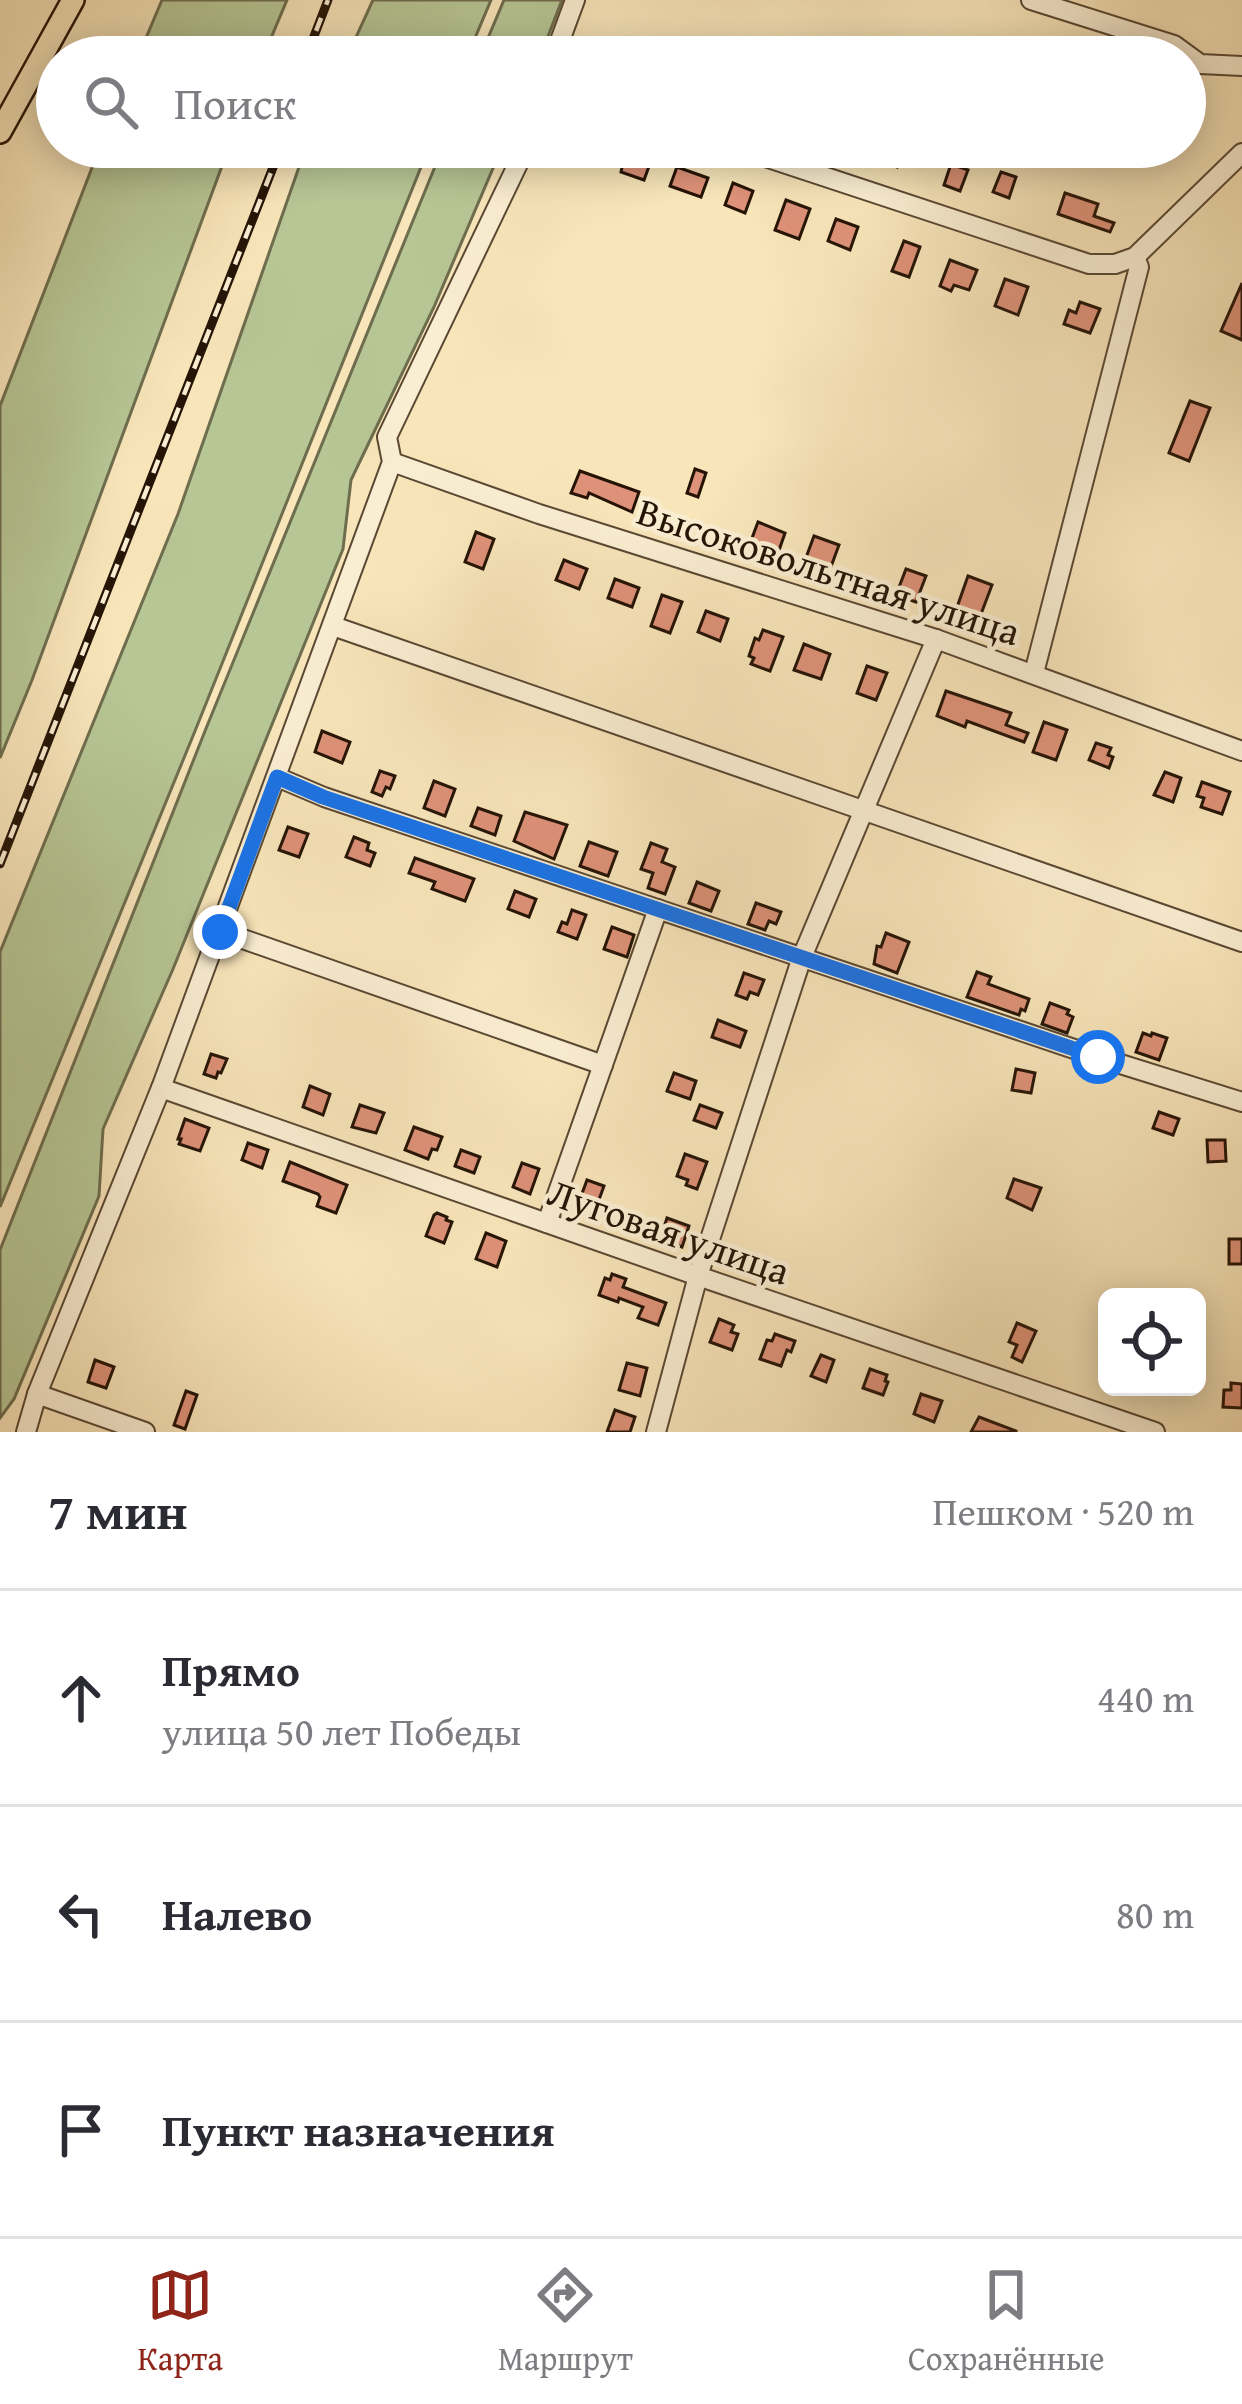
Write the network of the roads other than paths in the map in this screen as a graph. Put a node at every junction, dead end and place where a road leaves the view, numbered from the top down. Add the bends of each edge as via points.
1 (73, 0) edge
2 (575, 0) edge
3 (1030, 0) edge
4 (53, 36) edge
5 (562, 36) edge
6 (1148, 36) edge
7 (1206, 64) edge
8 (1242, 66) edge
9 (36, 67) edge
10 (0, 132) edge
11 (1242, 153) edge
12 (516, 168) edge
13 (799, 168) edge
14 (1135, 257) junction
15 (392, 462) junction
16 (333, 626) junction
17 (935, 639) junction
18 (1034, 673) junction
19 (1242, 751) edge
20 (277, 777) junction
21 (864, 809) junction
22 (658, 909) junction
23 (220, 932) junction
24 (1242, 942) edge
25 (802, 957) junction
26 (603, 1065) junction
27 (161, 1088) junction
28 (1242, 1102) edge
29 (547, 1223) junction
30 (698, 1276) junction
31 (38, 1394) junction
32 (26, 1432) edge
33 (146, 1432) edge
34 (656, 1432) edge
35 (1155, 1432) edge

1 - 4 main road
2 - 5 street
3 - 6 street
7 - 8 street
9 - 10 main road
11 - 14 street
12 - 15 street via 387,436
13 - 14 street via 1089,264
14 - 18 street via 1139,267
15 - 16 street
15 - 17 street, Высоковольтная улица
16 - 20 street
16 - 21 street
17 - 18 street, Высоковольтная улица
17 - 21 street
18 - 19 street, Высоковольтная улица
20 - 22 street
20 - 23 street
21 - 24 street
21 - 25 street
22 - 25 street
22 - 26 street
23 - 26 street
23 - 27 street
25 - 28 street
25 - 30 street
26 - 29 street
27 - 29 street, Луговая улица
27 - 31 street
29 - 30 street, Луговая улица
30 - 34 street
30 - 35 street, Луговая улица
31 - 32 street
31 - 33 street

